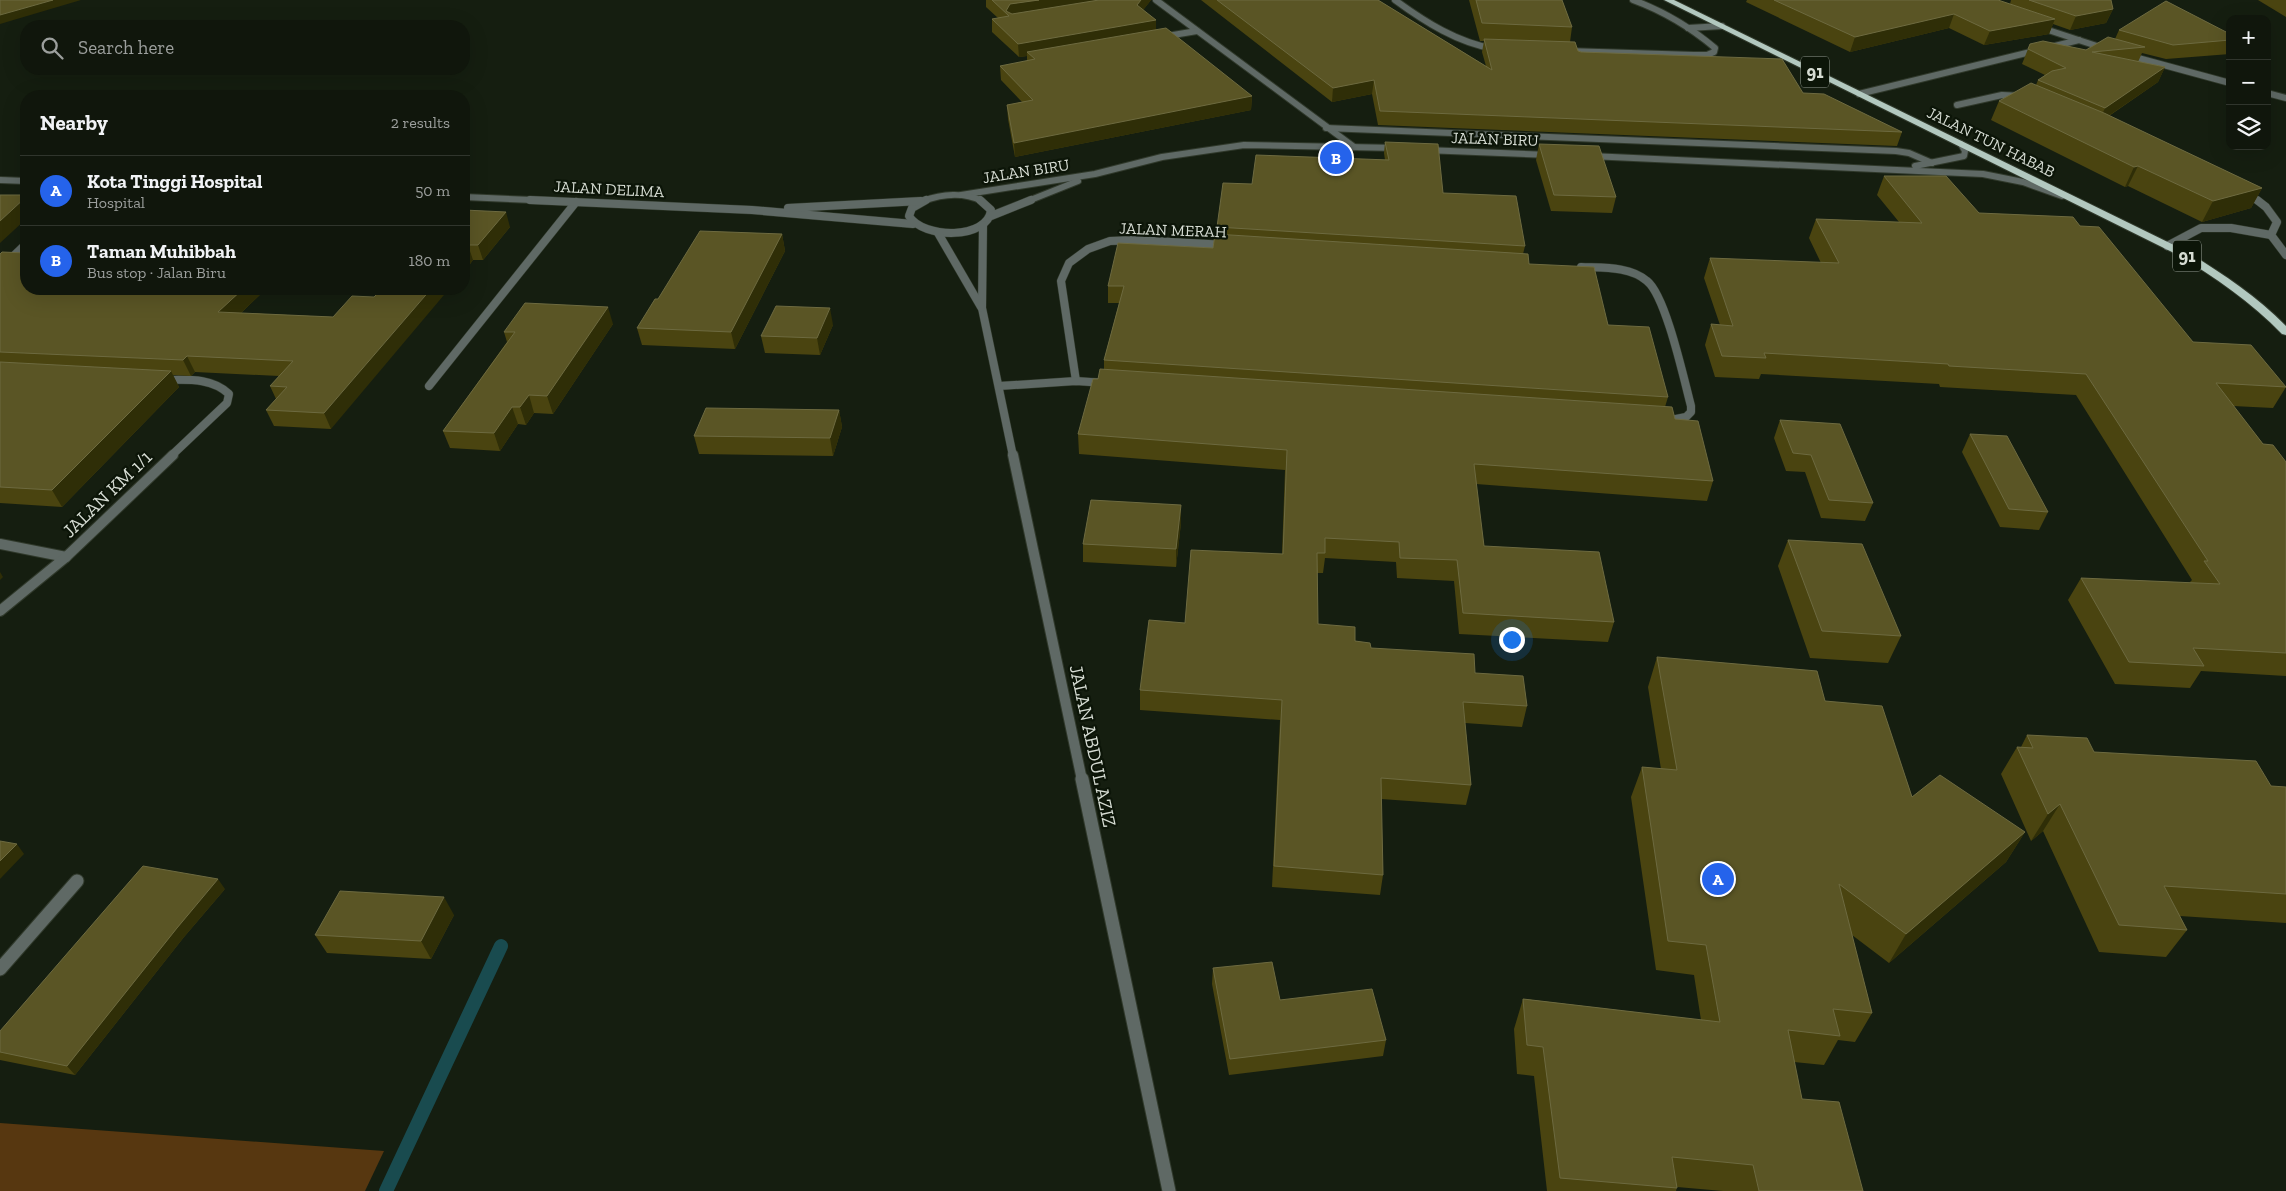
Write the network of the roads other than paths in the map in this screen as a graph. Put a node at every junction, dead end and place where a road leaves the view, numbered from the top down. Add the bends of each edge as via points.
1 (1156, 0) edge
2 (1395, 0) edge
3 (1634, 0) edge
4 (1668, 0) edge
5 (2028, 23) edge
6 (1722, 26) junction
7 (1688, 28) junction
8 (1197, 31) junction
9 (1149, 40) edge
10 (2079, 40) junction
11 (1505, 49) edge
12 (1555, 51) edge
13 (2114, 51) edge
14 (2123, 54) edge
15 (2226, 82) edge
16 (1859, 94) junction
17 (2271, 94) edge
18 (2286, 98) edge
19 (2033, 101) edge
20 (1957, 105) dead end
21 (1326, 128) junction
22 (1961, 144) junction
23 (1354, 147) junction
24 (1404, 149) edge
25 (1414, 149) edge
26 (1562, 155) edge
27 (1582, 156) edge
28 (1932, 163) junction
29 (1896, 169) junction
30 (1095, 174) junction
31 (0, 180) edge
32 (20, 181) edge
33 (2236, 188) edge
34 (961, 195) junction
35 (470, 197) edge
36 (922, 201) junction
37 (2075, 201) junction
38 (576, 202) junction
39 (752, 210) junction
40 (991, 216) junction
41 (913, 224) junction
42 (982, 225) junction
43 (938, 233) junction
44 (2271, 235) junction
45 (1234, 246) edge
46 (2167, 246) junction
47 (20, 250) edge
48 (13, 256) junction
49 (2286, 256) edge
50 (20, 257) edge
51 (1572, 266) edge
52 (0, 269) edge
53 (982, 308) junction
54 (2286, 332) edge
55 (155, 380) edge
56 (1076, 381) junction
57 (1115, 384) edge
58 (429, 386) dead end
59 (999, 386) junction
60 (1657, 420) edge
61 (0, 544) edge
62 (66, 557) junction
63 (0, 611) edge
64 (77, 881) dead end
65 (0, 969) edge
66 (1169, 1191) edge

1 - 8 street
2 - 11 street via 1471,44
3 - 7 street
4 - 6 highway, JALAN TUN HABAB / 91
5 - 10 street
6 - 7 street
6 - 16 highway, JALAN TUN HABAB / 91
7 - 12 street via 1715,48 1714,52 1694,55
8 - 9 street
8 - 21 street
10 - 13 street
10 - 16 street
14 - 15 street
16 - 22 highway, JALAN TUN HABAB / 91
17 - 18 street
19 - 20 street via 2016,95 2002,95
21 - 23 street
21 - 28 street via 1896,151
22 - 28 street via 1964,156
22 - 37 highway, JALAN TUN HABAB / 91
23 - 24 street, JALAN BIRU
23 - 30 street, JALAN BIRU via 1244,145 1162,157
25 - 26 street, JALAN BIRU
27 - 29 street
28 - 29 street
29 - 37 street via 1994,176 2023,182
30 - 34 street, JALAN BIRU
30 - 40 street, JALAN BIRU
31 - 32 street
33 - 44 street via 2266,207 2276,222
34 - 36 street, JALAN BIRU
34 - 40 street via 982,200 991,210
35 - 38 street, JALAN DELIMA
36 - 39 street, JALAN DELIMA
36 - 41 street via 909,212
37 - 46 highway, JALAN TUN HABAB / 91
38 - 39 street, JALAN DELIMA
38 - 58 street
39 - 41 street, JALAN DELIMA
40 - 42 street
41 - 43 street, JALAN DELIMA
42 - 43 street via 963,232
42 - 53 street
43 - 53 street
44 - 46 street via 2231,228 2201,228
44 - 49 street
45 - 56 street, JALAN MERAH via 1110,241 1069,263 1061,281
46 - 54 highway, JALAN TUN HABAB / 91 via 2230,282 2265,309
47 - 48 street
48 - 50 street
48 - 52 street
51 - 60 street via 1628,271 1649,281 1654,288 1674,340 1692,406 1686,417
53 - 59 street, JALAN ABDUL AZIZ
55 - 62 street, JALAN KM 1/1 via 213,383 223,387 228,394 226,403
56 - 57 street
56 - 59 street
59 - 66 street, JALAN ABDUL AZIZ
61 - 62 street
62 - 63 street, JALAN KM 1/1
64 - 65 street

